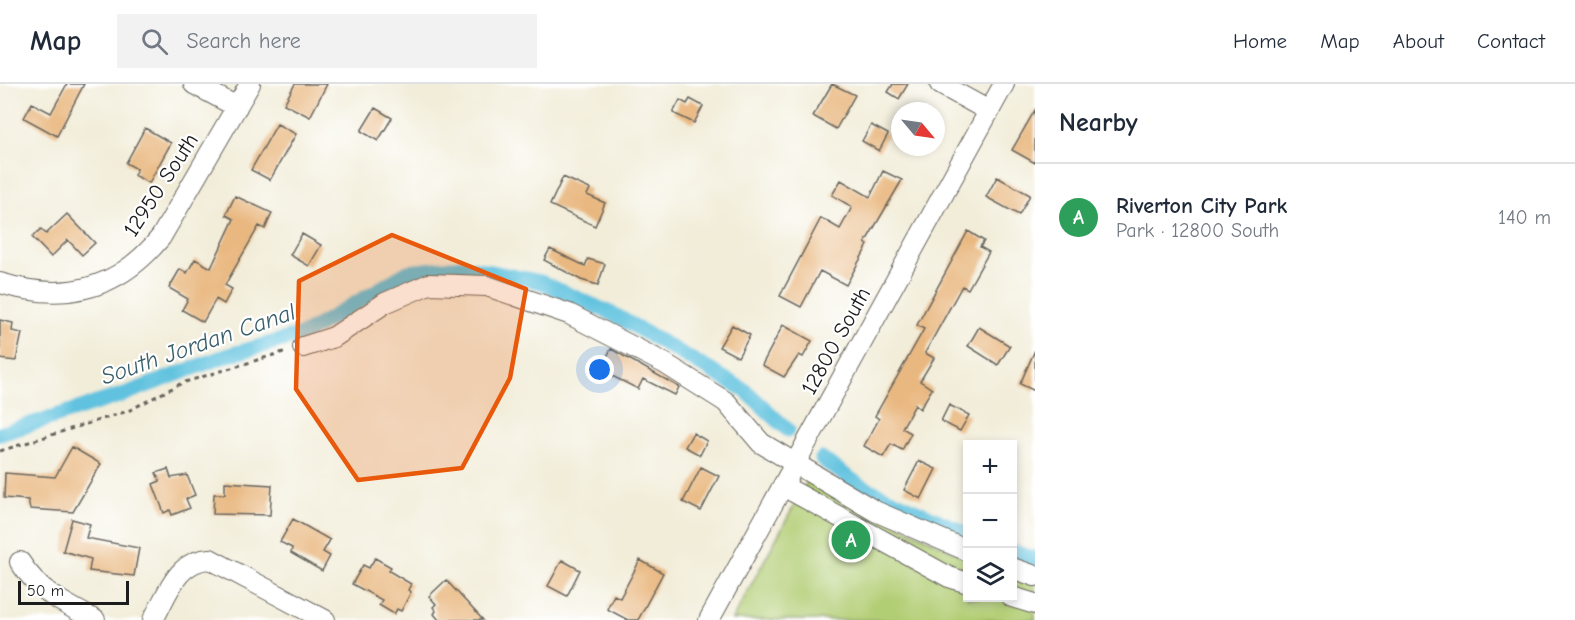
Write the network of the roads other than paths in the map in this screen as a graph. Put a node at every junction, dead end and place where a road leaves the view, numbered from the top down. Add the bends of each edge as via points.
1 (194, 84) edge
2 (250, 84) edge
3 (940, 84) edge
4 (1004, 84) edge
5 (237, 107) junction
6 (989, 111) junction
7 (0, 283) edge
8 (303, 347) road end
9 (796, 462) junction
10 (783, 486) junction
11 (963, 549) edge
12 (20, 562) dead end
13 (1017, 570) edge
14 (1035, 576) edge
15 (963, 581) edge
16 (1017, 599) edge
17 (1035, 604) edge
18 (95, 620) edge
19 (153, 620) edge
20 (325, 620) edge
21 (709, 620) edge

1 - 5 street
2 - 5 street, 12950 South
3 - 6 street
4 - 6 street, 12800 South
5 - 7 street, 12950 South via 161,237 129,269 88,288 41,293
6 - 9 street, 12800 South
8 - 9 street via 334,337 385,303 429,284 487,286 569,314 664,363 726,402 761,443
9 - 10 street, 12800 South
9 - 11 street via 875,511
10 - 15 street
10 - 21 street, 12800 South
12 - 18 street via 46,593
13 - 14 street
16 - 17 street
19 - 20 street via 179,573 198,560 221,564

